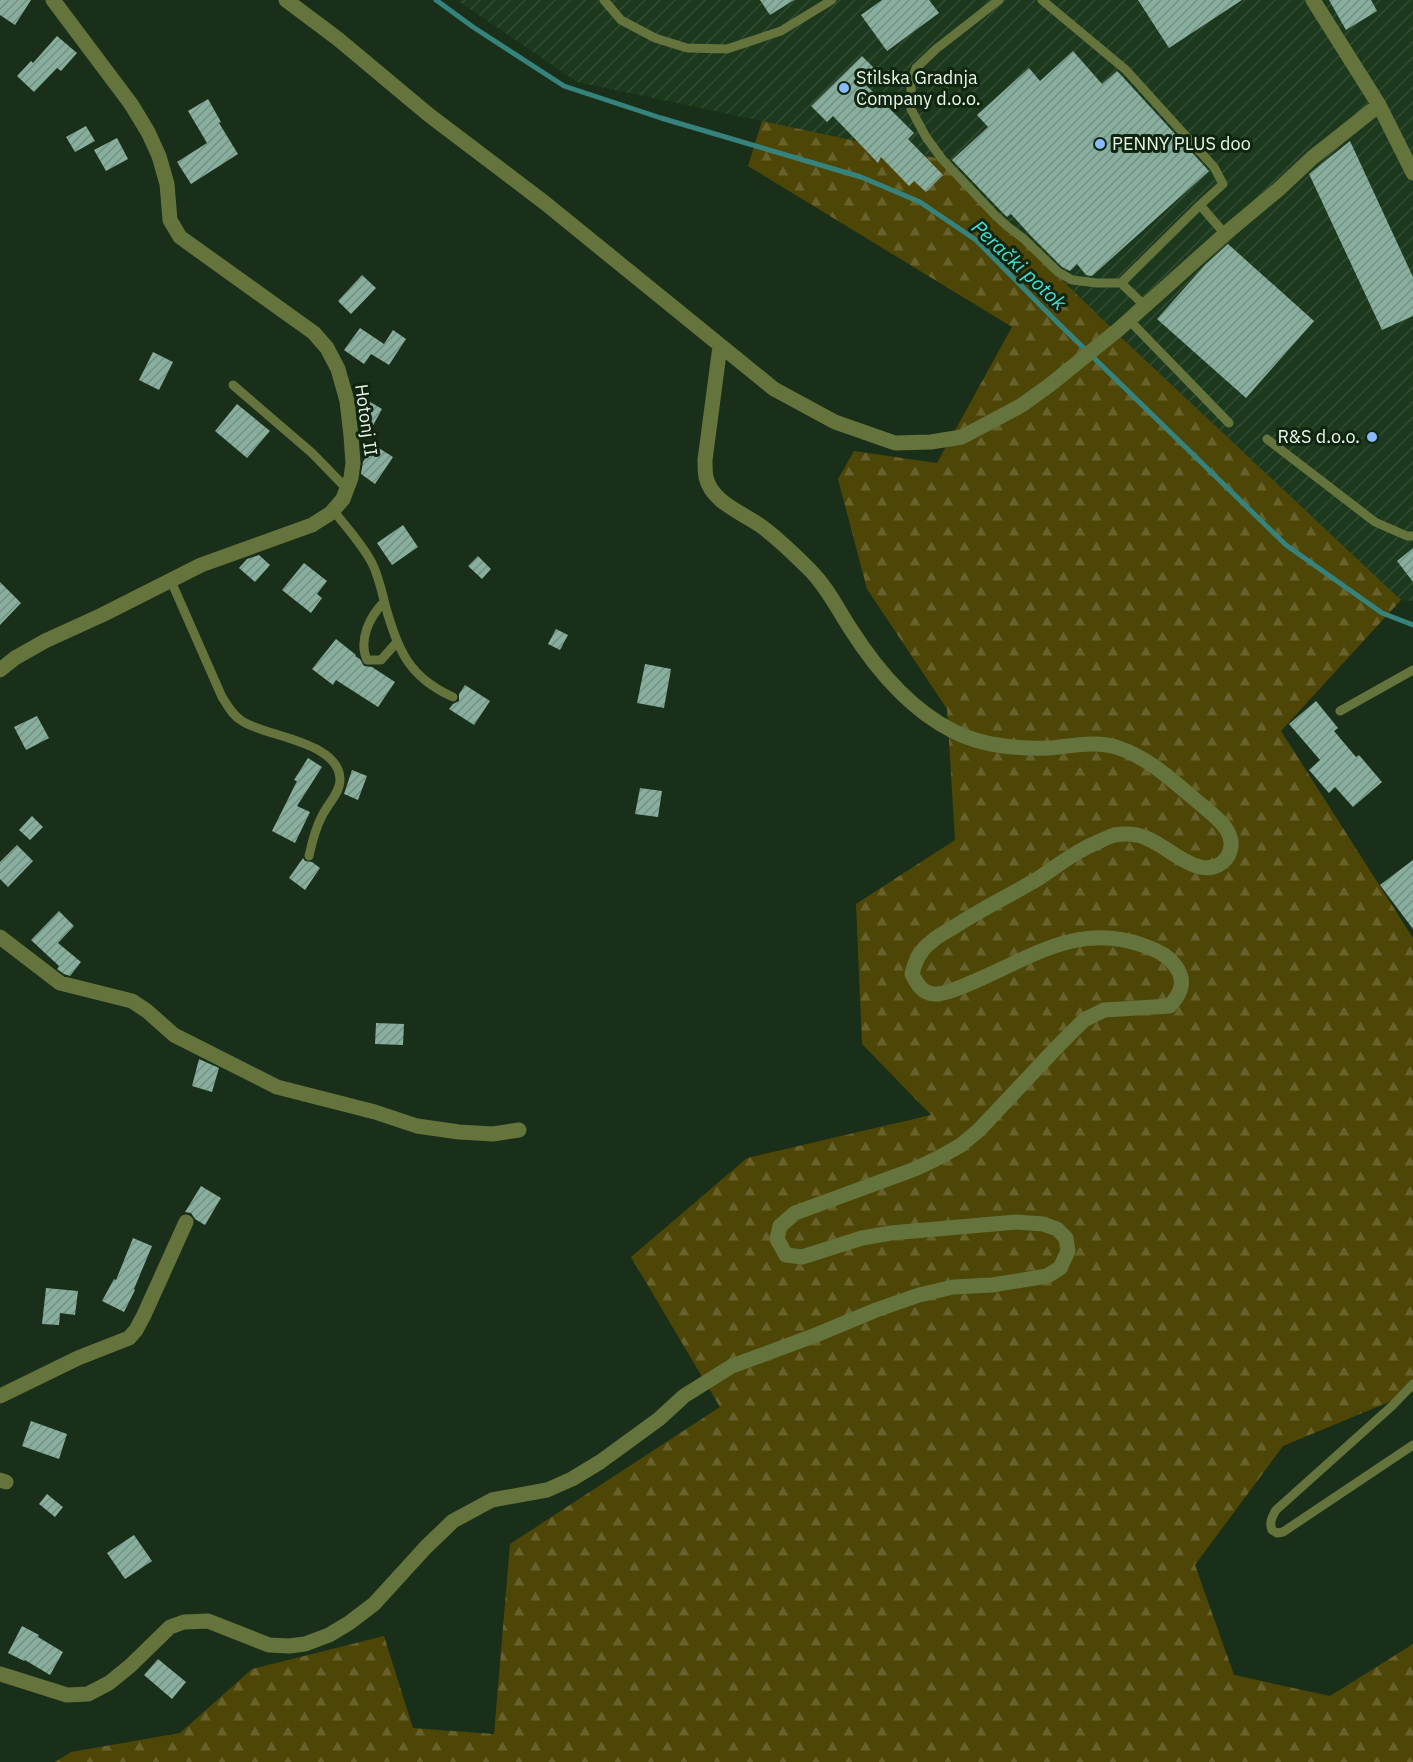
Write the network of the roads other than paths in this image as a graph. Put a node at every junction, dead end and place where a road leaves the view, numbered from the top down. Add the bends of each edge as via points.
1 (53, 0) edge
2 (286, 0) edge
3 (604, 0) edge
4 (832, 0) edge
5 (999, 0) edge
6 (1042, 0) edge
7 (1313, 0) edge
8 (1379, 105) junction
9 (1413, 172) edge
10 (1200, 205) junction
11 (1225, 234) junction
12 (1120, 283) junction
13 (1145, 306) junction
14 (1124, 324) junction
15 (720, 346) junction
16 (233, 385) dead end
17 (1229, 423) dead end
18 (1267, 439) dead end
19 (347, 489) junction
20 (333, 510) junction
21 (1413, 536) edge
22 (171, 580) junction
23 (384, 602) junction
24 (397, 642) junction
25 (0, 670) edge
26 (1413, 670) edge
27 (453, 697) dead end
28 (1340, 711) dead end
29 (309, 856) dead end
30 (0, 937) edge
31 (519, 1130) dead end
32 (186, 1222) dead end
33 (1413, 1384) edge
34 (0, 1396) edge
35 (1413, 1445) edge
36 (0, 1674) edge

1 - 19 street, Hotonj II via 148,132 167,184 170,220 180,237 314,333 327,348 347,401 353,463
2 - 15 street
3 - 4 lane via 621,20 654,38 687,48 727,49 781,31
5 - 12 lane via 916,69 911,83 911,109 942,159 1058,272 1072,280
6 - 10 lane via 1126,70 1214,167 1222,184
7 - 8 street
8 - 9 street
8 - 11 street
10 - 11 lane
10 - 12 lane
11 - 13 street
12 - 13 lane
13 - 14 street
14 - 15 street via 1022,405 962,437 931,442 895,442 835,422 774,389
14 - 17 lane
15 - 36 street via 706,478 714,493 732,509 760,525 816,575 867,652 910,703 947,729 1001,746 1117,747 1153,766 1220,820 1229,834 1231,848 1225,861 1215,867 1200,867 1136,835 1114,835 1068,856 930,942 916,959 912,974 919,988 935,994 961,987 1068,941 1111,937 1167,956 1182,977 1180,994 1170,1006 1104,1010 1084,1020 961,1145 915,1169 795,1213 780,1226 777,1239 786,1255 802,1257 891,1233 1016,1222 1043,1224 1058,1229 1066,1238 1068,1251 1060,1268 1047,1276 953,1287 920,1295 732,1366 684,1396 659,1419 572,1479 547,1490 492,1500 453,1521 374,1604 329,1635 305,1644 269,1645 208,1621 184,1622 170,1627 130,1666 88,1694 67,1695
16 - 19 lane via 312,453
18 - 21 lane via 1375,522
19 - 20 street, Hotonj II
20 - 22 street, Hotonj II via 312,525
20 - 23 lane via 371,563
22 - 25 street, Hotonj II via 45,641
22 - 29 lane via 232,714 244,723 315,748 338,769 340,781 314,833
23 - 24 lane
23 - 24 lane via 368,627 363,651 367,660 381,660
24 - 27 lane via 420,678
26 - 28 lane
30 - 31 street via 60,982 132,1001 174,1035 277,1087 417,1126 493,1134
32 - 34 street via 144,1315 129,1338
33 - 35 lane via 1276,1510 1271,1519 1272,1530 1283,1532

